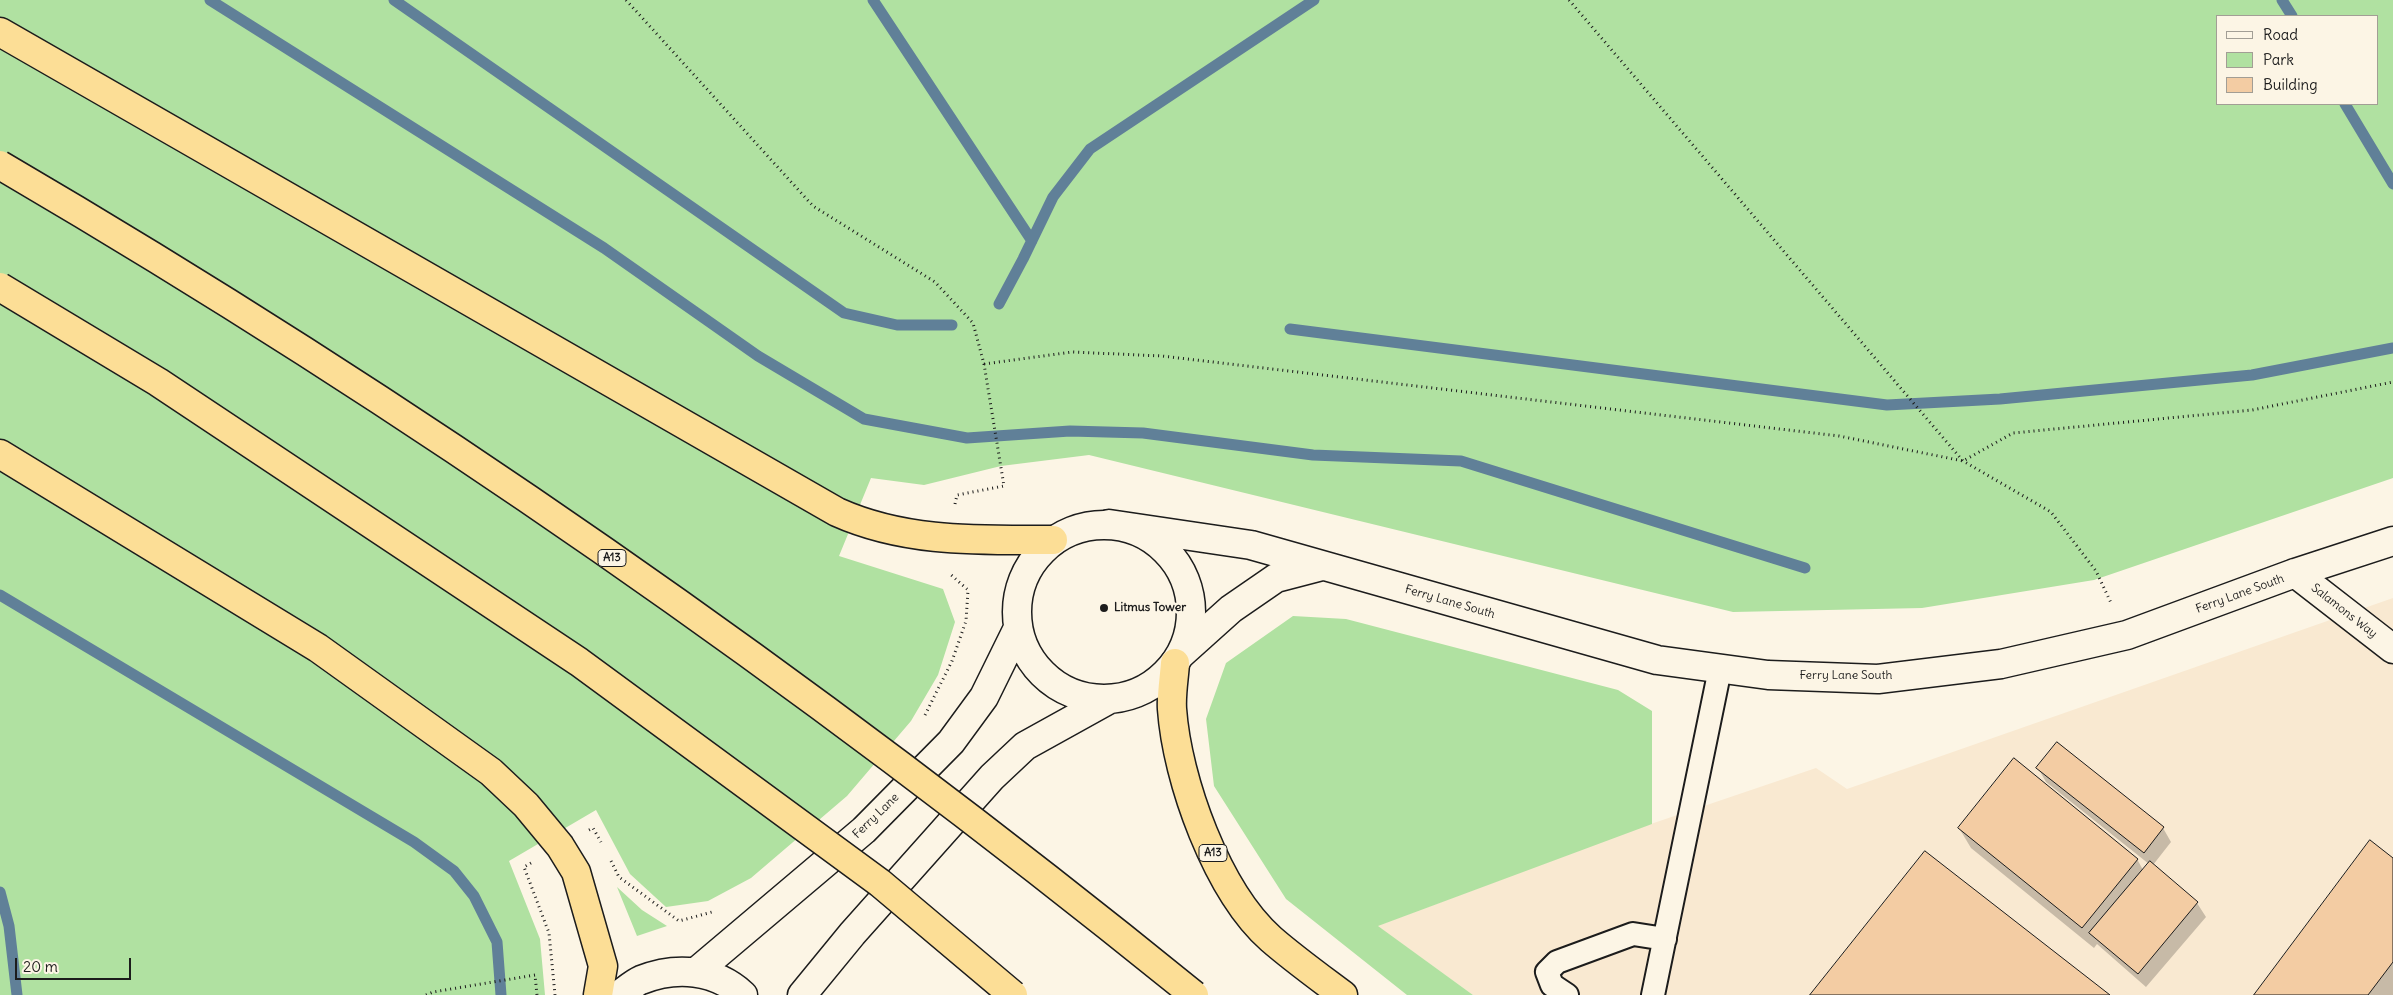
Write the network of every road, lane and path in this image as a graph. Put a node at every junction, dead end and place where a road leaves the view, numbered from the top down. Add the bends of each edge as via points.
1 (626, 0) edge
2 (1569, 0) edge
3 (0, 32) edge
4 (0, 165) edge
5 (0, 287) edge
6 (984, 364) junction
7 (2393, 382) edge
8 (0, 454) edge
9 (1963, 460) junction
10 (956, 504) dead end
11 (1109, 524) junction
12 (1053, 540) junction
13 (2393, 541) edge
14 (1323, 566) junction
15 (946, 570) dead end
16 (2295, 573) junction
17 (1018, 628) junction
18 (2127, 636) junction
19 (2393, 649) edge
20 (1179, 658) junction
21 (1720, 669) junction
22 (1108, 700) junction
23 (923, 720) dead end
24 (593, 828) dead end
25 (602, 844) dead end
26 (606, 852) dead end
27 (524, 867) dead end
28 (716, 910) dead end
29 (1665, 938) junction
30 (696, 972) junction
31 (426, 995) edge
32 (537, 995) edge
33 (555, 995) edge
34 (598, 995) edge
35 (619, 995) edge
36 (743, 995) edge
37 (802, 995) edge
38 (1013, 995) edge
39 (1194, 995) edge
40 (1343, 995) edge
41 (1567, 995) edge
42 (1653, 995) edge

1 - 6 path via 813,206 934,282 973,323
2 - 9 path
3 - 12 highway via 837,512 863,524 946,539
4 - 39 highway, A13, bridge via 130,242 441,440 750,654 1049,877
5 - 38 highway, bridge via 158,382 579,662 880,883
6 - 9 path via 1072,352 1162,356 1840,436
6 - 10 path via 1004,486 957,495
7 - 9 path via 2252,410 2013,434
8 - 34 highway via 318,648 491,772 526,805 560,846 576,872 603,966
9 - 18 path via 2051,512 2096,571
11 - 12 street via 1080,527
11 - 14 street, Ferry Lane South via 1251,545
11 - 20 street via 1138,530 1162,546 1181,568 1190,596 1191,626
12 - 17 street via 1035,557 1022,578 1016,603
13 - 16 street, Ferry Lane South
14 - 20 street via 1276,578 1231,609
14 - 21 street, Ferry Lane South via 1657,660
15 - 23 path via 968,590 966,621 952,661
16 - 18 street, Ferry Lane South
16 - 19 street, Salamons Way
17 - 22 street via 1026,651 1040,672 1059,688 1082,697
17 - 30 street, Ferry Lane via 984,697 950,742 864,830
18 - 21 street, Ferry Lane South via 2001,664 1878,679 1768,676
20 - 22 street via 1157,682 1133,695
20 - 40 highway, A13 via 1172,708 1183,769 1200,826 1243,908 1270,939
21 - 29 lane
22 - 37 street via 1025,746 992,777
24 - 25 path
26 - 28 path via 619,877 680,921
27 - 33 path via 548,933
29 - 41 lane via 1633,934 1557,962 1547,972 1552,985
29 - 42 lane
30 - 35 street via 667,972 640,980
30 - 36 street via 720,980
31 - 32 path via 535,975

